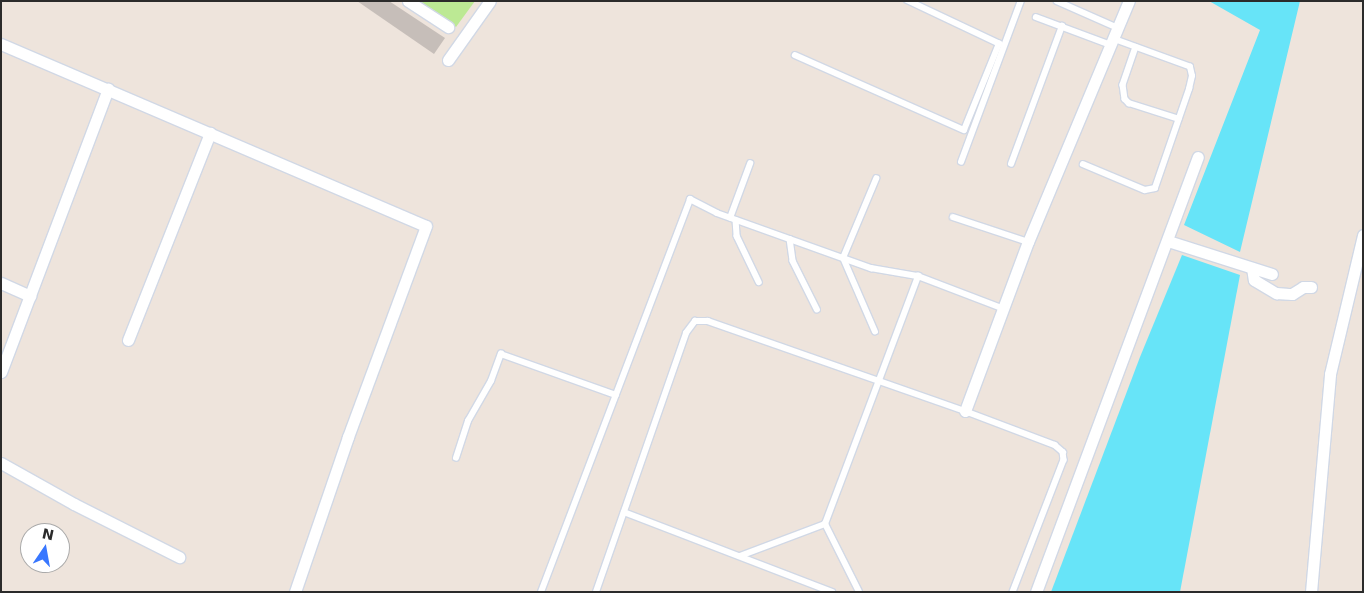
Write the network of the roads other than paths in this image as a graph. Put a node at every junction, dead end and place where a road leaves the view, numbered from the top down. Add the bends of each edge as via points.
1 (408, 1) edge
2 (490, 1) edge
3 (908, 1) edge
4 (1021, 1) edge
5 (1057, 1) edge
6 (1129, 1) edge
7 (1036, 17) dead end
8 (1062, 26) junction
9 (448, 27) dead end
10 (1114, 38) junction
11 (1, 44) edge
12 (1136, 48) junction
13 (794, 55) dead end
14 (448, 60) dead end
15 (108, 89) junction
16 (1179, 119) junction
17 (210, 133) junction
18 (1198, 157) dead end
19 (961, 162) dead end
20 (750, 164) dead end
21 (1011, 164) dead end
22 (1083, 164) dead end
23 (876, 179) dead end
24 (954, 217) dead end
25 (733, 219) junction
26 (1363, 235) edge
27 (790, 239) junction
28 (1028, 242) junction
29 (1168, 242) junction
30 (844, 258) junction
31 (1252, 268) junction
32 (1272, 274) dead end
33 (918, 276) junction
34 (759, 282) dead end
35 (1, 283) edge
36 (1311, 287) dead end
37 (30, 296) junction
38 (1002, 308) junction
39 (817, 309) dead end
40 (875, 332) dead end
41 (128, 340) dead end
42 (1, 372) edge
43 (879, 380) junction
44 (616, 395) junction
45 (965, 412) junction
46 (456, 458) dead end
47 (1, 463) edge
48 (624, 512) junction
49 (825, 524) junction
50 (740, 556) junction
51 (179, 557) dead end
52 (295, 592) edge
53 (541, 592) edge
54 (596, 592) edge
55 (832, 592) edge
56 (859, 592) edge
57 (1013, 592) edge
58 (1036, 592) edge
59 (1311, 592) edge

1 - 9 street
2 - 14 street
3 - 13 lane via 999,44 964,130
4 - 19 lane
5 - 10 lane
6 - 10 street
7 - 8 lane
8 - 10 lane
8 - 21 lane
10 - 12 lane
10 - 28 street
11 - 15 street
12 - 16 lane via 1175,61 1192,71
12 - 16 lane via 1123,85 1125,99
15 - 17 street
15 - 37 street
16 - 22 lane via 1157,183 1152,189 1142,189
17 - 41 street
17 - 52 street via 426,226
18 - 29 street
20 - 25 lane
23 - 30 lane
24 - 28 lane
25 - 27 lane
25 - 34 lane via 737,236
25 - 44 lane via 690,199
26 - 59 street via 1330,374
27 - 30 lane
27 - 39 lane via 793,261
28 - 38 street
29 - 31 street
29 - 58 street
30 - 33 lane via 871,268
30 - 40 lane
31 - 32 street
31 - 36 street via 1254,280 1276,293 1292,294 1303,287
33 - 38 lane
33 - 43 lane
35 - 37 street
37 - 42 street
38 - 45 street
43 - 45 lane
43 - 48 lane via 708,321 695,321 686,333
43 - 49 lane
44 - 46 lane via 501,354 491,381 468,421
44 - 53 lane
45 - 57 lane via 1055,445 1064,452 1064,460
47 - 51 street
48 - 50 lane
48 - 54 lane
49 - 50 lane
49 - 56 lane
50 - 55 lane

